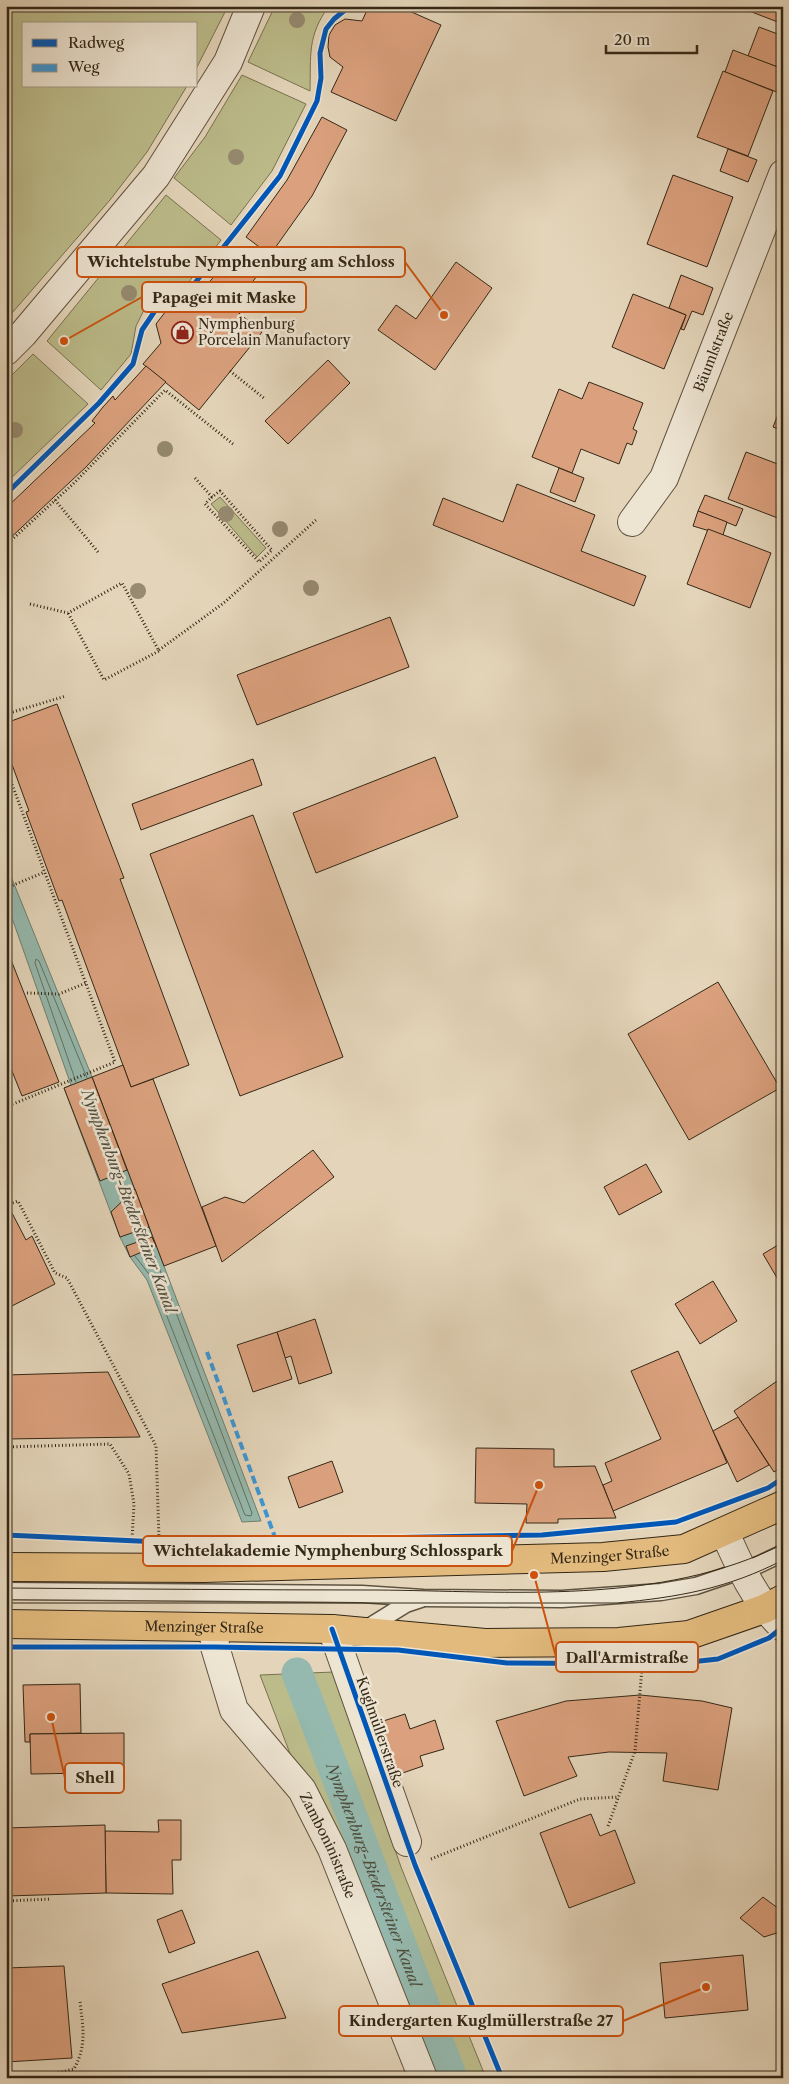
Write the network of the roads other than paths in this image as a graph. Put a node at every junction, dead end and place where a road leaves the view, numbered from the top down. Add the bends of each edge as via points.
1 (250, 6) edge
2 (783, 174) edge
3 (6, 351) edge
4 (632, 522) dead end
5 (783, 1505) edge
6 (725, 1532) junction
7 (783, 1553) edge
8 (6, 1567) edge
9 (742, 1570) junction
10 (6, 1591) edge
11 (423, 1598) junction
12 (777, 1612) edge
13 (6, 1624) edge
14 (214, 1628) junction
15 (332, 1628) junction
16 (364, 1630) junction
17 (415, 1852) road end
18 (423, 2078) edge

1 - 3 street via 228,62 156,176
2 - 4 street, Bäumlstraße via 664,478
5 - 6 main road, Menzinger Straße
6 - 8 main road, Menzinger Straße via 684,1549 603,1557 214,1568
6 - 9 street
7 - 9 lane
9 - 11 lane via 696,1586 661,1592 562,1599
9 - 12 street
10 - 11 lane via 362,1594
11 - 16 lane via 406,1604
12 - 16 main road, Menzinger Straße via 689,1635 618,1642 485,1643
13 - 14 main road, Menzinger Straße
14 - 15 main road, Menzinger Straße
14 - 18 street, Zamboninistraße via 215,1647 234,1710 302,1790 332,1849
15 - 16 main road, Menzinger Straße
15 - 17 street, Kuglmüllerstraße

